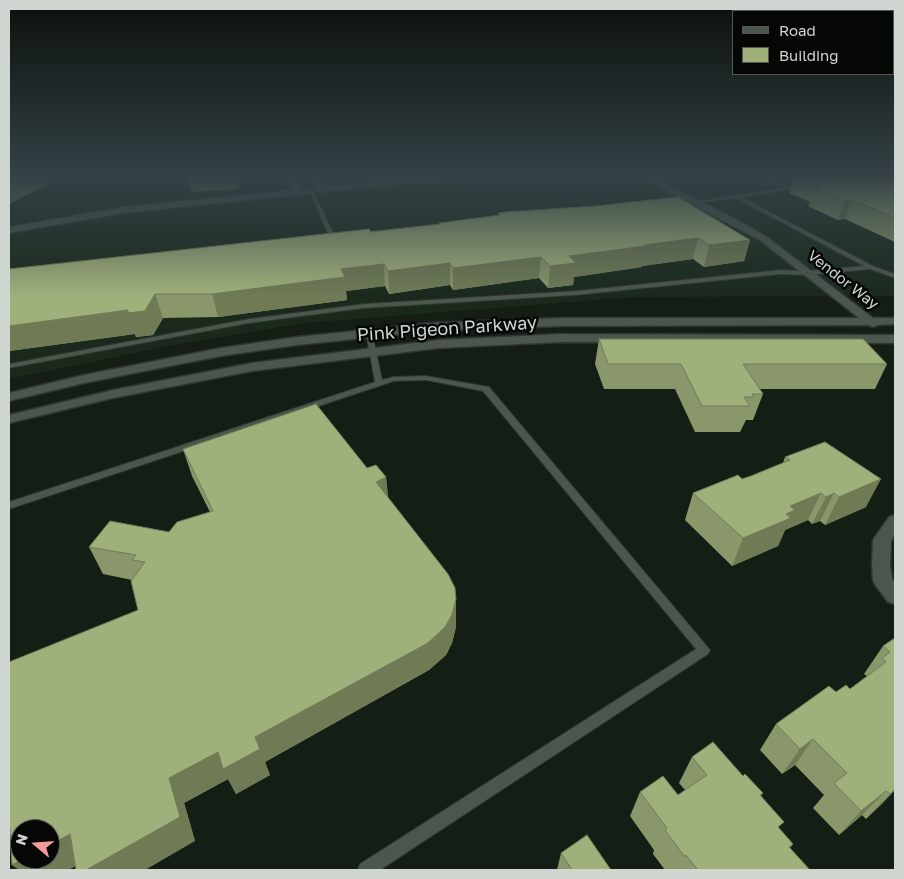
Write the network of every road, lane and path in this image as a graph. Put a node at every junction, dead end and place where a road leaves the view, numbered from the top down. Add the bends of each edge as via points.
1 (95, 215) edge
2 (322, 215) edge
3 (723, 215) edge
4 (772, 215) edge
5 (9, 230) edge
6 (342, 242) edge
7 (335, 243) junction
8 (325, 244) edge
9 (871, 268) junction
10 (808, 273) junction
11 (895, 276) edge
12 (895, 321) edge
13 (871, 322) junction
14 (368, 332) junction
15 (894, 340) edge
16 (371, 351) junction
17 (9, 366) edge
18 (379, 384) junction
19 (9, 396) edge
20 (9, 418) edge
21 (9, 506) edge
22 (895, 521) edge
23 (895, 596) edge
24 (366, 870) edge

1 - 5 street
2 - 7 lane
3 - 10 street, Vendor Way via 764,239
4 - 9 lane
6 - 7 lane
7 - 8 lane
9 - 10 lane
9 - 11 lane
10 - 13 street, Vendor Way
10 - 17 lane via 781,272 576,293 364,306 250,322
12 - 13 street, Pink Pigeon Parkway
13 - 14 street, Pink Pigeon Parkway via 525,322
13 - 15 street, Vendor Way
14 - 16 lane
14 - 19 street, Pink Pigeon Parkway via 221,352
15 - 16 street, Pink Pigeon Parkway via 528,339
16 - 18 lane
16 - 20 street, Pink Pigeon Parkway via 199,377
18 - 21 lane
18 - 24 lane via 393,379 426,378 486,388 704,650
22 - 23 street via 882,540 880,565 883,581

